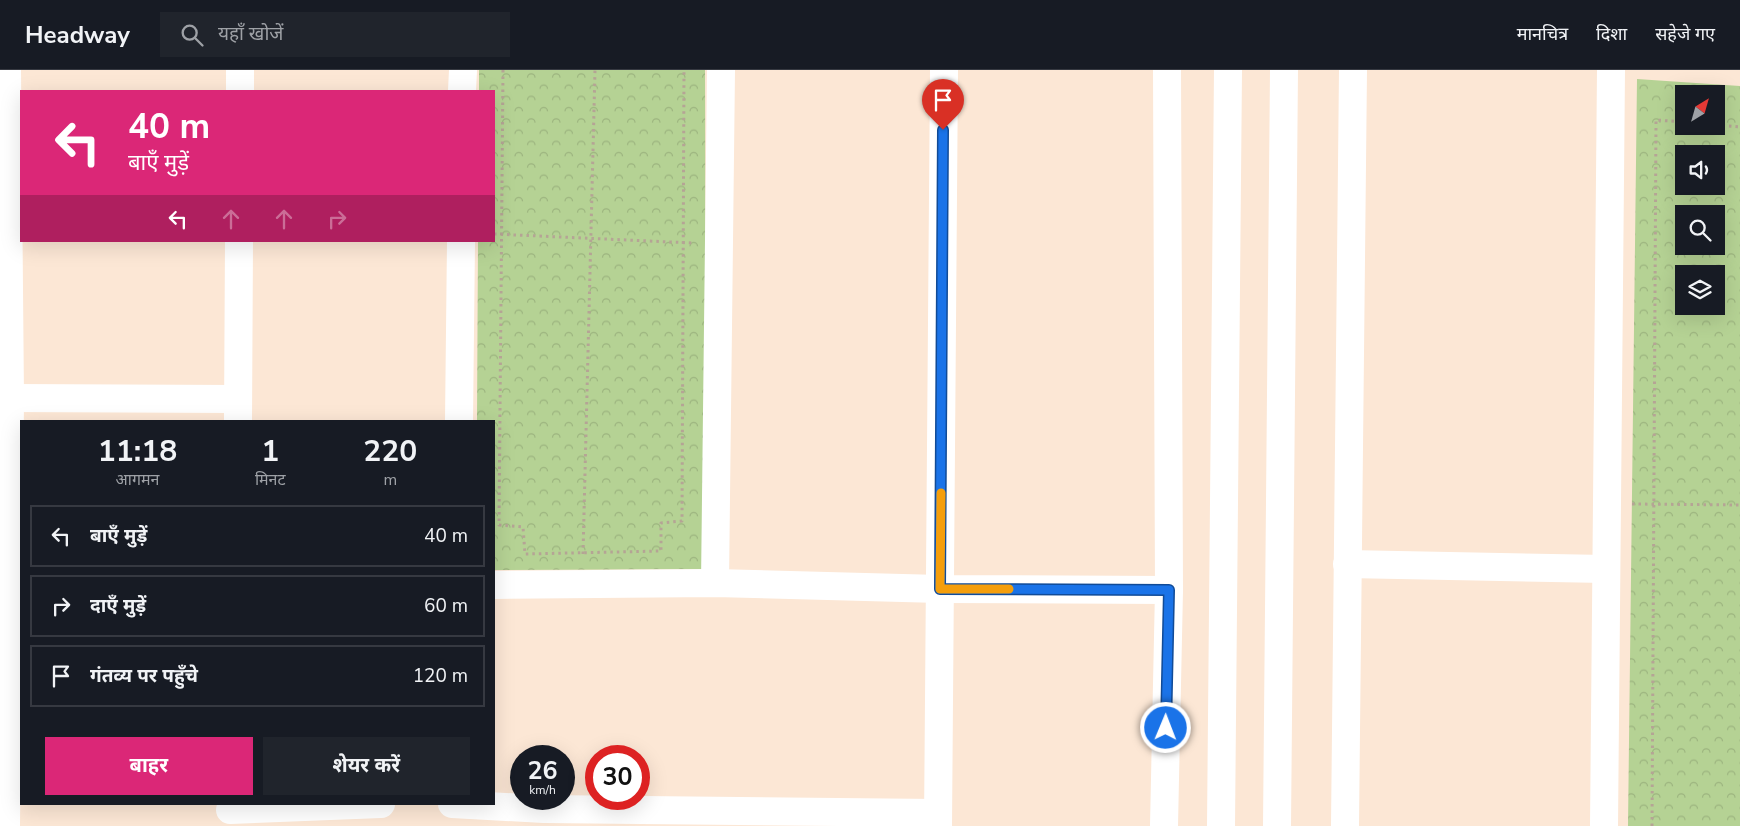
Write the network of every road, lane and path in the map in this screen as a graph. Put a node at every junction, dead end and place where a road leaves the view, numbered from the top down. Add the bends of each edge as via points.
1 (7, 70) edge
2 (240, 70) edge
3 (463, 70) edge
4 (503, 70) edge
5 (595, 70) edge
6 (684, 70) edge
7 (721, 70) edge
8 (944, 70) edge
9 (1167, 70) edge
10 (1228, 70) edge
11 (1284, 70) edge
12 (1353, 70) edge
13 (1611, 70) edge
14 (240, 90) edge
15 (462, 90) edge
16 (3, 100) edge
17 (1675, 121) edge
18 (1725, 126) edge
19 (1740, 127) edge
20 (495, 234) edge
21 (502, 234) junction
22 (590, 238) junction
23 (239, 242) edge
24 (461, 242) edge
25 (683, 242) junction
26 (719, 244) junction
27 (10, 398) junction
28 (238, 410) edge
29 (459, 420) edge
30 (1606, 503) junction
31 (1654, 504) junction
32 (1740, 505) edge
33 (583, 553) junction
34 (1347, 564) junction
35 (1606, 570) junction
36 (715, 583) junction
37 (582, 584) junction
38 (495, 585) edge
39 (940, 589) junction
40 (1169, 590) junction
41 (364, 805) edge
42 (485, 805) edge
43 (230, 813) edge
44 (938, 820) edge
45 (6, 826) edge
46 (1164, 826) edge
47 (1221, 826) edge
48 (1277, 826) edge
49 (1346, 826) edge
50 (1604, 826) edge
51 (1652, 826) edge

1 - 16 street
2 - 14 street
3 - 15 street
4 - 21 path
5 - 22 path
6 - 25 path
7 - 26 street
8 - 39 street
9 - 40 street
10 - 47 street
11 - 48 street
12 - 34 street
13 - 30 street
16 - 27 street
17 - 31 path via 1656,120
18 - 19 path
20 - 21 path
21 - 22 path
21 - 33 path via 499,525 523,527 525,554
22 - 25 path
22 - 33 path
23 - 28 street
24 - 29 street
25 - 26 path
25 - 33 path via 682,521 661,523 661,551
26 - 36 street
27 - 28 street
27 - 45 street
30 - 31 path
30 - 35 street
31 - 32 path
31 - 51 path
33 - 37 path
34 - 35 street
34 - 49 street
35 - 50 street
36 - 37 street
36 - 39 street
37 - 38 street
39 - 40 street
39 - 44 street
40 - 46 street
41 - 43 street
42 - 44 street

